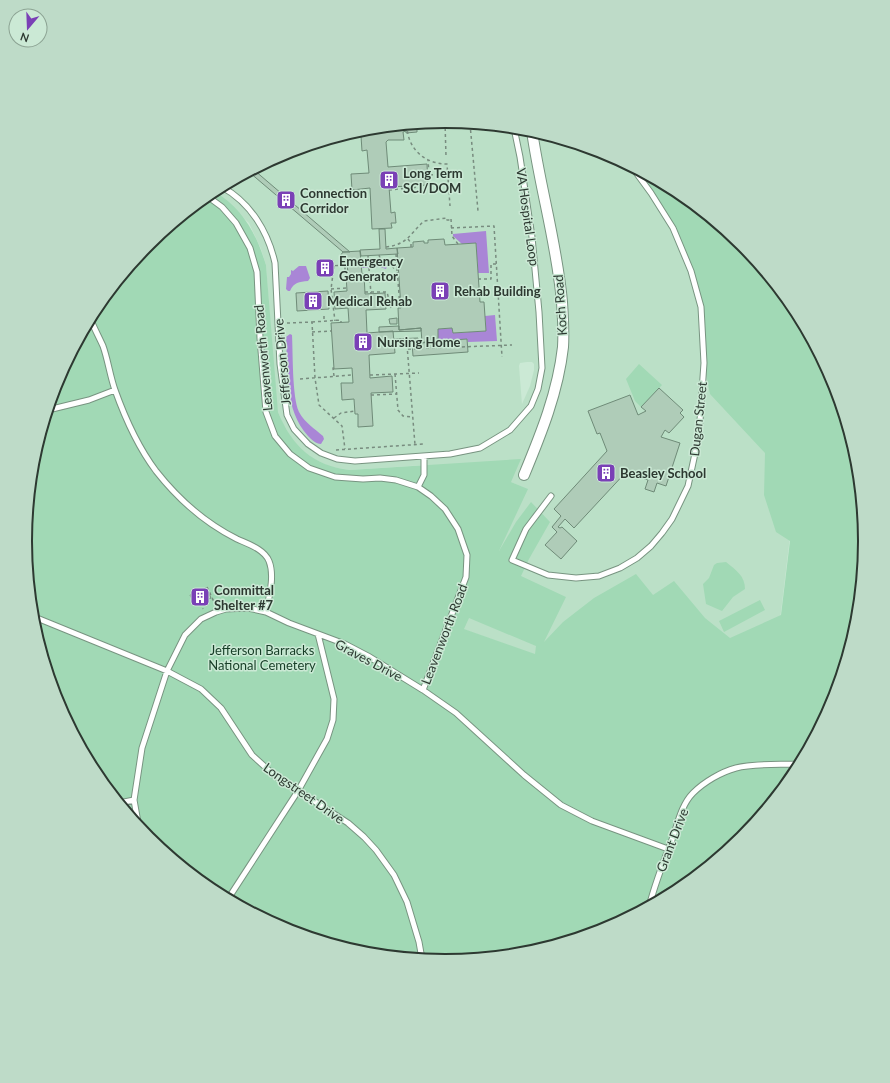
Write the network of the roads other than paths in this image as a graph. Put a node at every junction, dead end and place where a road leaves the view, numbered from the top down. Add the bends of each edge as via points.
1 (515, 134) edge
2 (533, 138) edge
3 (640, 178) edge
4 (227, 191) edge
5 (213, 200) edge
6 (93, 325) edge
7 (115, 390) junction
8 (54, 408) edge
9 (480, 448) joint
10 (424, 456) junction
11 (524, 475) dead end
12 (418, 487) junction
13 (551, 496) dead end
14 (266, 612) junction
15 (40, 619) edge
16 (318, 634) junction
17 (167, 671) junction
18 (423, 690) junction
19 (792, 764) edge
20 (298, 791) junction
21 (134, 800) junction
22 (124, 802) edge
23 (137, 817) edge
24 (668, 848) junction
25 (231, 894) edge
26 (651, 899) edge
27 (421, 954) edge

1 - 9 lane, VA Hospital Loop via 532,237 542,368 531,406 510,430
2 - 11 street, Koch Road via 560,280 563,346 550,408
3 - 13 lane, Dugan Street via 673,228 691,271 701,308 704,363 699,435 688,486 672,519 637,558 599,576 576,578 548,574 512,560 526,529
4 - 10 lane, Jefferson Drive via 244,204 262,226 272,247 280,364 287,415 294,429 308,444 321,453 337,459 355,461
5 - 12 lane, Leavenworth Road via 236,223 250,248 257,272 266,412 276,436 290,454 309,468 335,478 396,480
6 - 7 lane via 103,347
7 - 8 lane via 89,400
7 - 14 lane via 141,448 156,471 180,498 200,516 230,536 259,550 268,559 272,568
9 - 10 lane, Jefferson Drive
10 - 12 lane via 424,475
12 - 18 lane, Leavenworth Road via 445,509 458,529 467,555 466,577
14 - 16 lane, Graves Drive
14 - 17 lane, Graves Drive via 248,608 226,609 201,619 185,635
15 - 17 lane, Longstreet Drive
16 - 18 lane, Graves Drive via 368,656
16 - 20 lane via 334,699 333,720 327,739
17 - 20 lane, Longstreet Drive via 201,689 221,708 252,755 274,775
17 - 21 lane, Graves Drive via 142,748
18 - 24 lane, Graves Drive via 456,713 561,806 592,821
19 - 24 lane, Grant Drive via 736,768 705,783 693,793 683,810
20 - 25 lane
20 - 27 lane, Longstreet Drive via 348,823 376,850 394,875 407,902
21 - 22 lane
21 - 23 lane, Graves Drive
24 - 26 lane, Grant Drive

